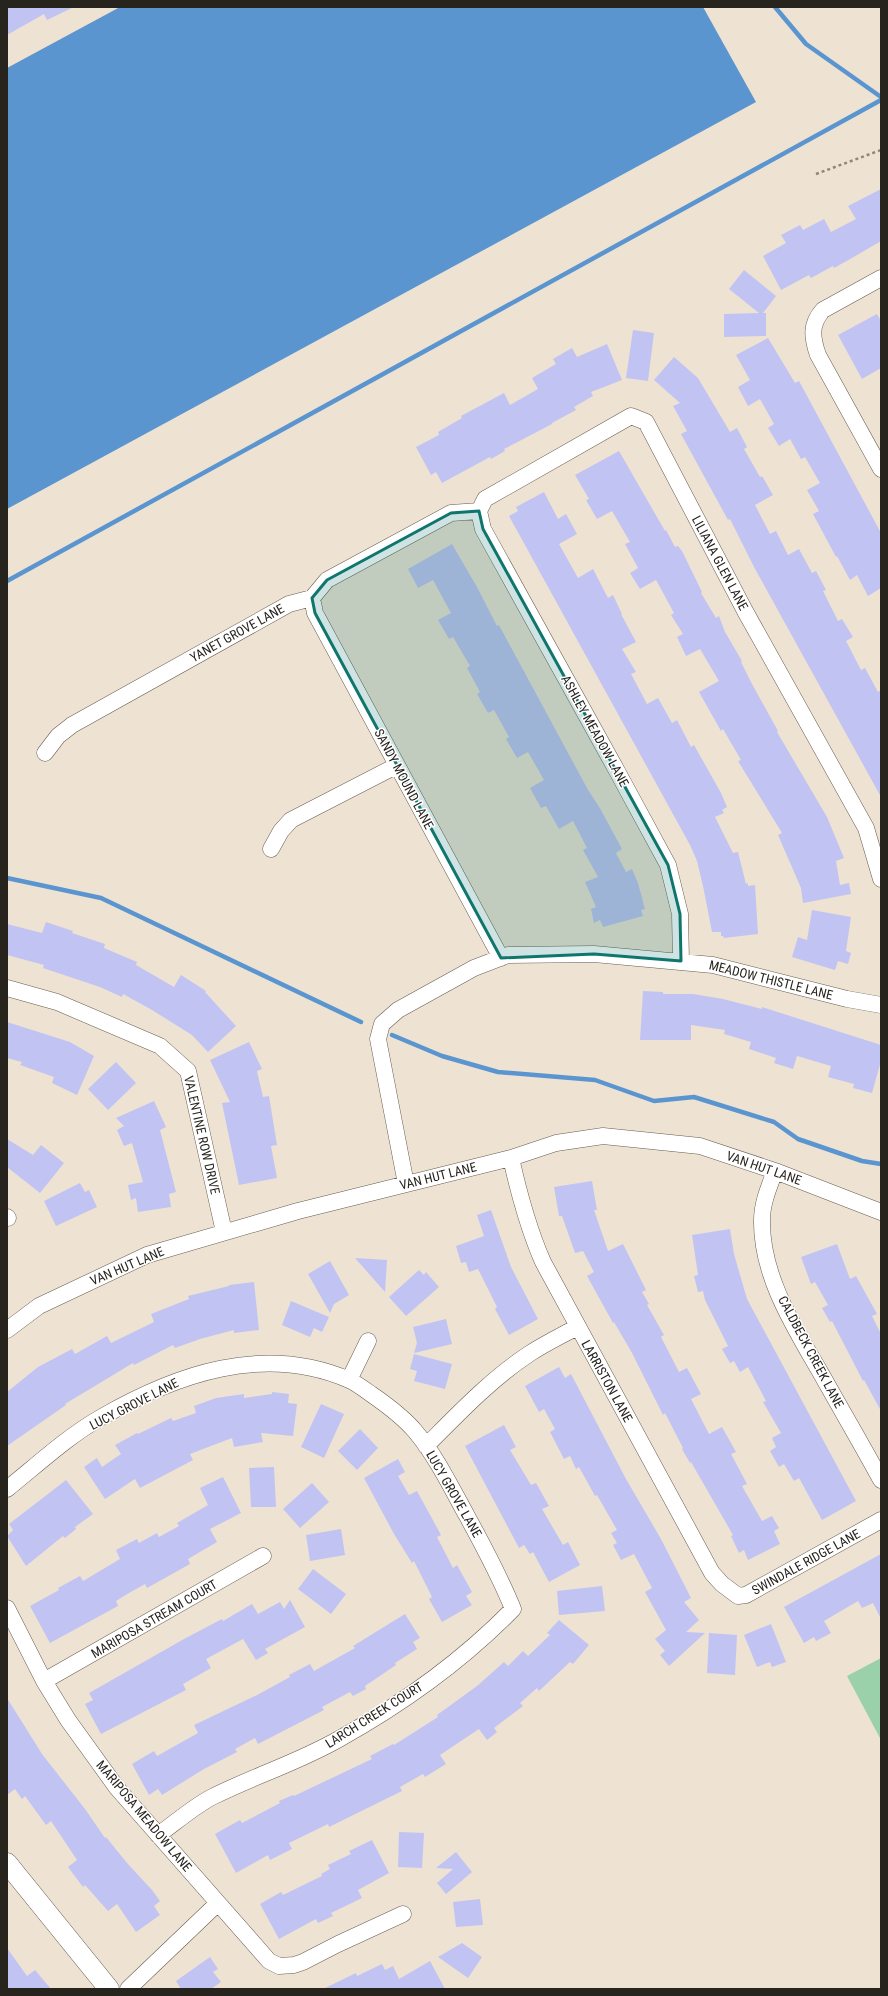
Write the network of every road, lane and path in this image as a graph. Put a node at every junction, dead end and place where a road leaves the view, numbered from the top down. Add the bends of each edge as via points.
1 (881, 150) edge
2 (816, 174) dead end
3 (881, 278) edge
4 (881, 469) edge
5 (479, 511) junction
6 (312, 598) junction
7 (45, 753) dead end
8 (396, 766) junction
9 (271, 849) dead end
10 (881, 880) edge
11 (501, 958) junction
12 (681, 961) junction
13 (7, 988) edge
14 (881, 1006) edge
15 (511, 1158) junction
16 (775, 1171) junction
17 (406, 1184) junction
18 (881, 1212) edge
19 (224, 1232) junction
20 (577, 1327) junction
21 (7, 1330) edge
22 (368, 1341) dead end
23 (349, 1380) junction
24 (426, 1446) junction
25 (881, 1480) edge
26 (7, 1489) edge
27 (881, 1520) edge
28 (263, 1556) dead end
29 (730, 1591) joint
30 (7, 1608) edge
31 (513, 1609) joint
32 (44, 1681) junction
33 (158, 1835) junction
34 (7, 1862) edge
35 (218, 1903) junction
36 (403, 1914) dead end
37 (109, 1989) edge
38 (128, 1989) edge

1 - 2 path
3 - 4 street via 823,310 817,316 813,341 818,355
5 - 6 street via 451,513 327,580
5 - 10 street, LILIANA GLEN LANE via 485,499 625,419 631,416 646,422 745,611 866,828
5 - 12 street, ASHLEY MEADOW LANE via 483,530 668,865 680,914
6 - 7 street, YANET GROVE LANE via 289,604 72,724 58,736
6 - 8 street, SANDY MOUND LANE via 315,613
8 - 9 street via 291,820
8 - 11 street, SANDY MOUND LANE
11 - 12 street, MEADOW THISTLE LANE via 508,955 594,954
11 - 17 street, MEADOW THISTLE LANE via 474,968 405,1006 382,1024 378,1040
12 - 14 street, MEADOW THISTLE LANE via 713,965
13 - 19 street, VALENTINE ROW DRIVE via 57,1002 160,1046 188,1071
15 - 16 street, VAN HUT LANE via 556,1143 604,1136 700,1146
15 - 17 street, VAN HUT LANE
15 - 20 street, LARRISTON LANE via 532,1239
16 - 18 street, VAN HUT LANE
16 - 25 street, CALDBECK CREEK LANE via 764,1203 762,1221 772,1275 794,1325
17 - 19 street, VAN HUT LANE
19 - 21 street, VAN HUT LANE via 147,1254 39,1306
20 - 24 street via 513,1365
20 - 29 street, LARRISTON LANE via 712,1573
22 - 23 street
23 - 24 street, LUCY GROVE LANE via 389,1406 414,1430
23 - 26 street, LUCY GROVE LANE via 291,1364 259,1362 220,1368 184,1378 100,1418
24 - 31 street, LUCY GROVE LANE via 439,1463 501,1579
27 - 29 street, SWINDALE RIDGE LANE via 756,1591 738,1596
28 - 32 street, MARIPOSA STREAM COURT
30 - 32 street, MARIPOSA MEADOW LANE
31 - 33 street, LARCH CREEK COURT via 484,1638 431,1680 388,1709 338,1740 211,1798
32 - 33 street, MARIPOSA MEADOW LANE via 116,1788
33 - 35 street, MARIPOSA MEADOW LANE
34 - 37 street
35 - 36 street, MARIPOSA MEADOW LANE via 262,1955 278,1966 303,1962
35 - 38 street

